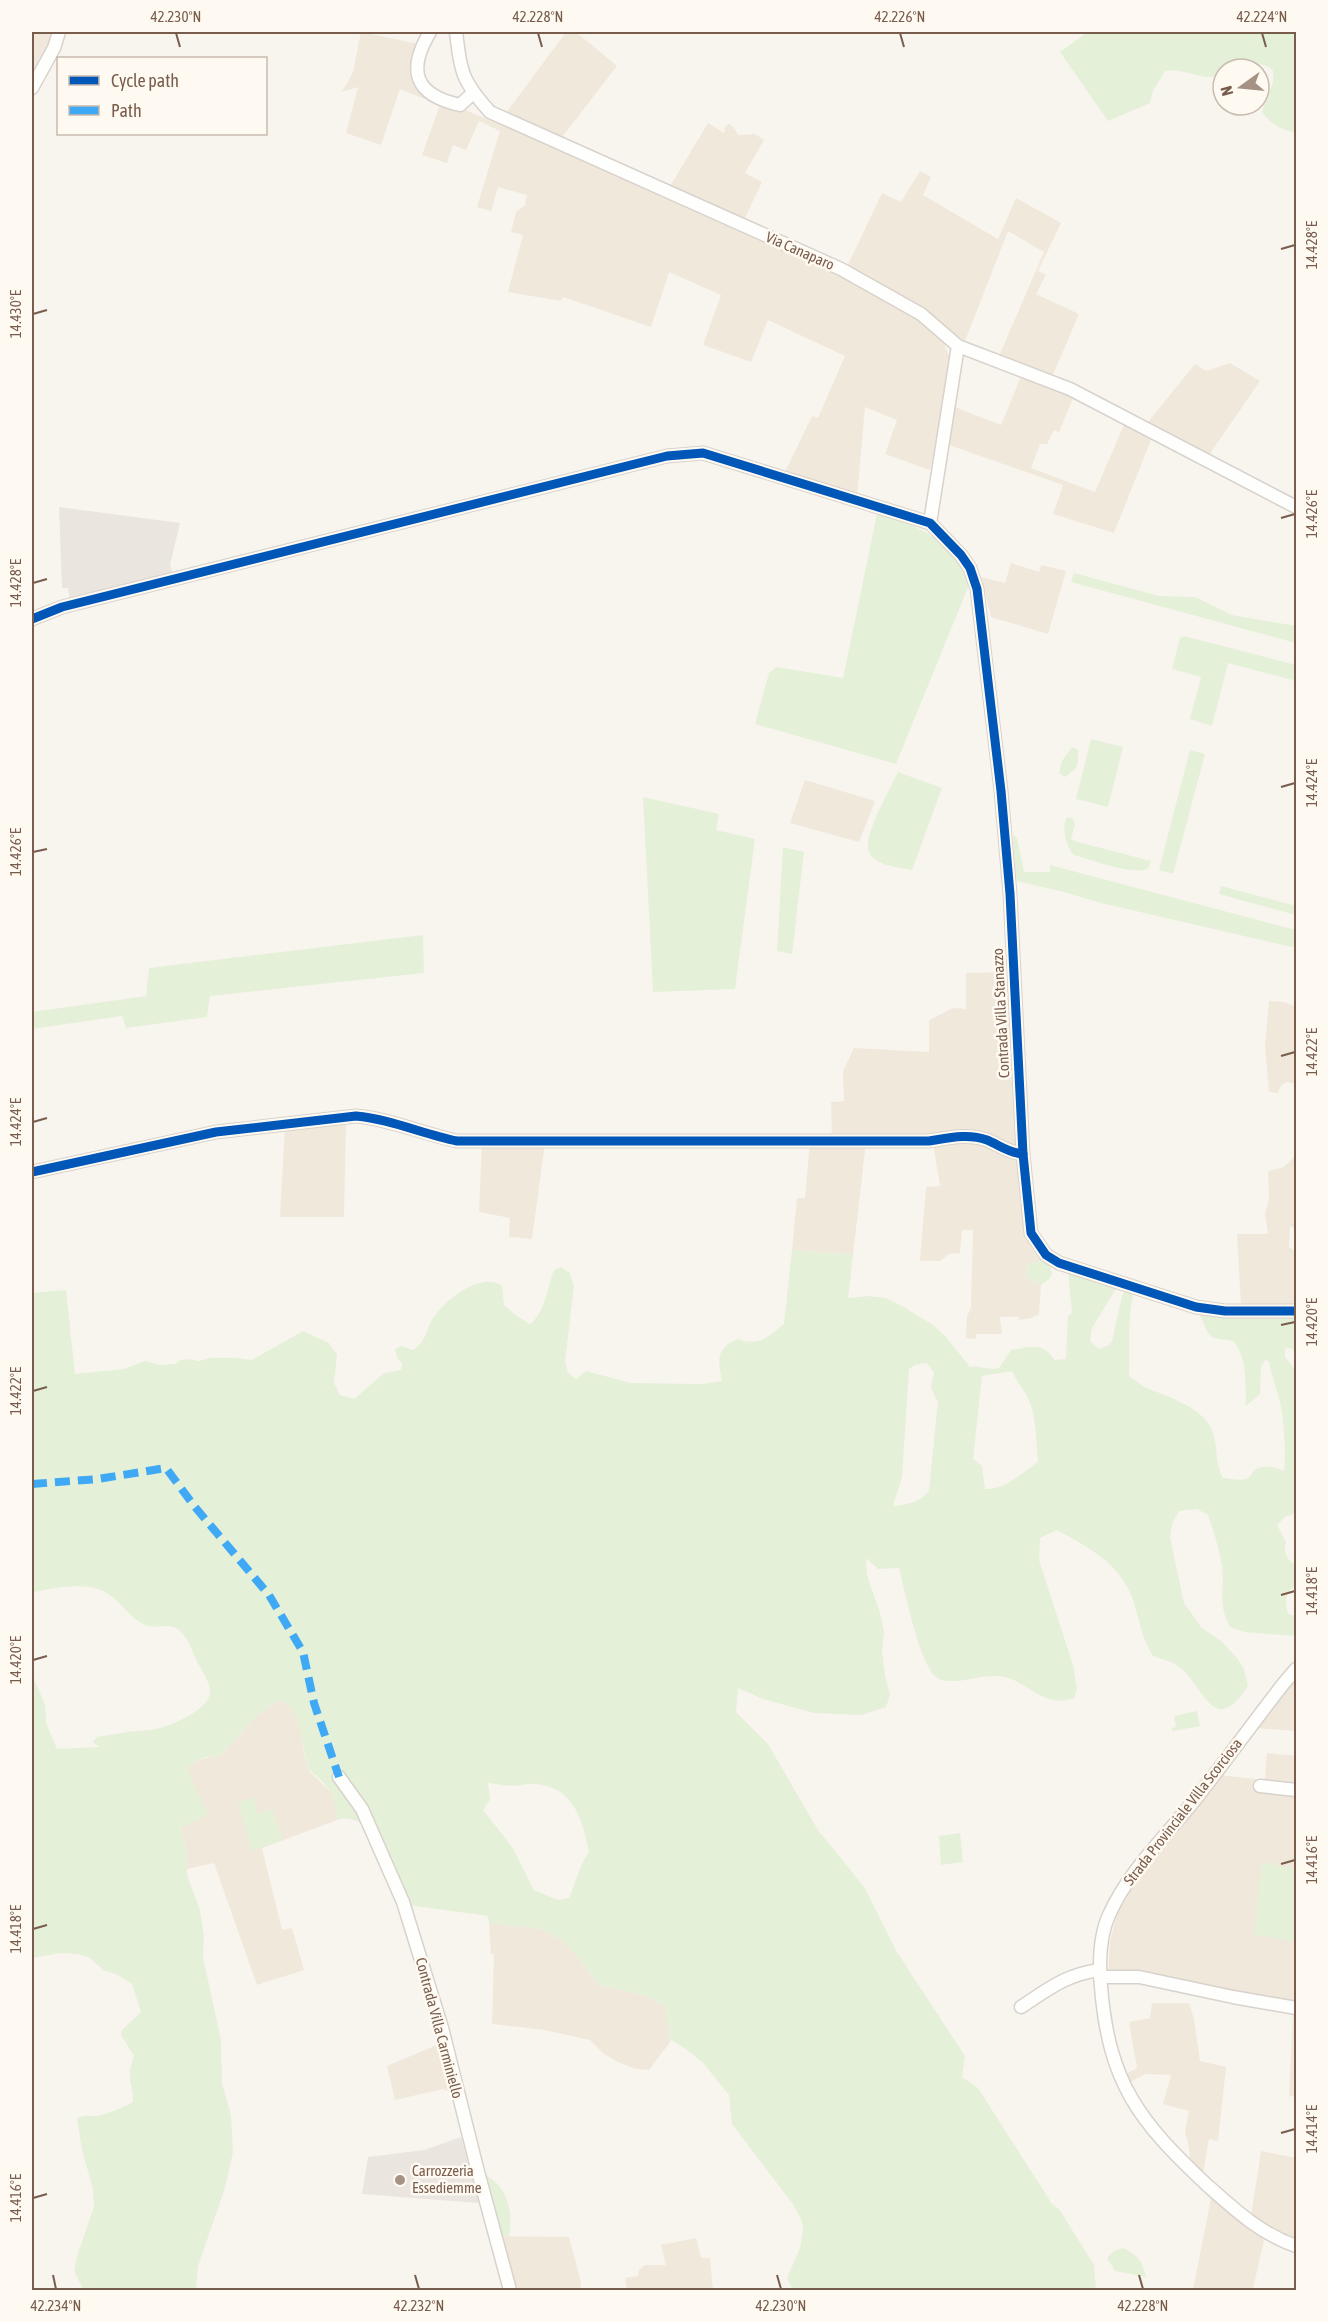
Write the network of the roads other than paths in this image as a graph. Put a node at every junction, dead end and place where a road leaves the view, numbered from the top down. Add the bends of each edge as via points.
1 (59, 32) edge
2 (430, 32) edge
3 (456, 32) edge
4 (32, 88) edge
5 (473, 93) junction
6 (958, 346) junction
7 (1296, 507) edge
8 (930, 523) junction
9 (32, 619) edge
10 (1023, 1154) junction
11 (32, 1172) edge
12 (1296, 1311) edge
13 (1296, 1669) edge
14 (339, 1777) dead end
15 (1260, 1786) dead end
16 (1296, 1790) edge
17 (1100, 1974) junction
18 (1021, 2007) dead end
19 (1296, 2008) edge
20 (1296, 2246) edge
21 (510, 2290) edge

1 - 4 street
2 - 5 street via 420,48 419,82 429,93 449,103 460,105
3 - 5 street, Via Canaparo via 461,71
5 - 6 street, Via Canaparo via 490,112 841,269 921,314
6 - 7 street, Via Canaparo via 1070,389
6 - 8 street
8 - 9 street via 703,453 668,456 62,607
8 - 10 street, Contrada Villa Stanazzo via 962,555 977,589 1010,894
10 - 11 street via 969,1136 917,1141 457,1141 356,1116 216,1132
10 - 12 street, Contrada Villa Stanazzo via 1030,1233 1046,1255 1059,1263 1196,1307
13 - 17 street, Strada Provinciale Villa Scorciosa via 1119,1894 1107,1918
14 - 21 street, Contrada Villa Carminiello via 362,1809 403,1902 442,2028
15 - 16 street
17 - 18 street via 1081,1972
17 - 19 street via 1139,1977
17 - 20 street, Strada Provinciale Villa Scorciosa via 1104,2019 1116,2069 1149,2126 1169,2150 1230,2206 1265,2233

